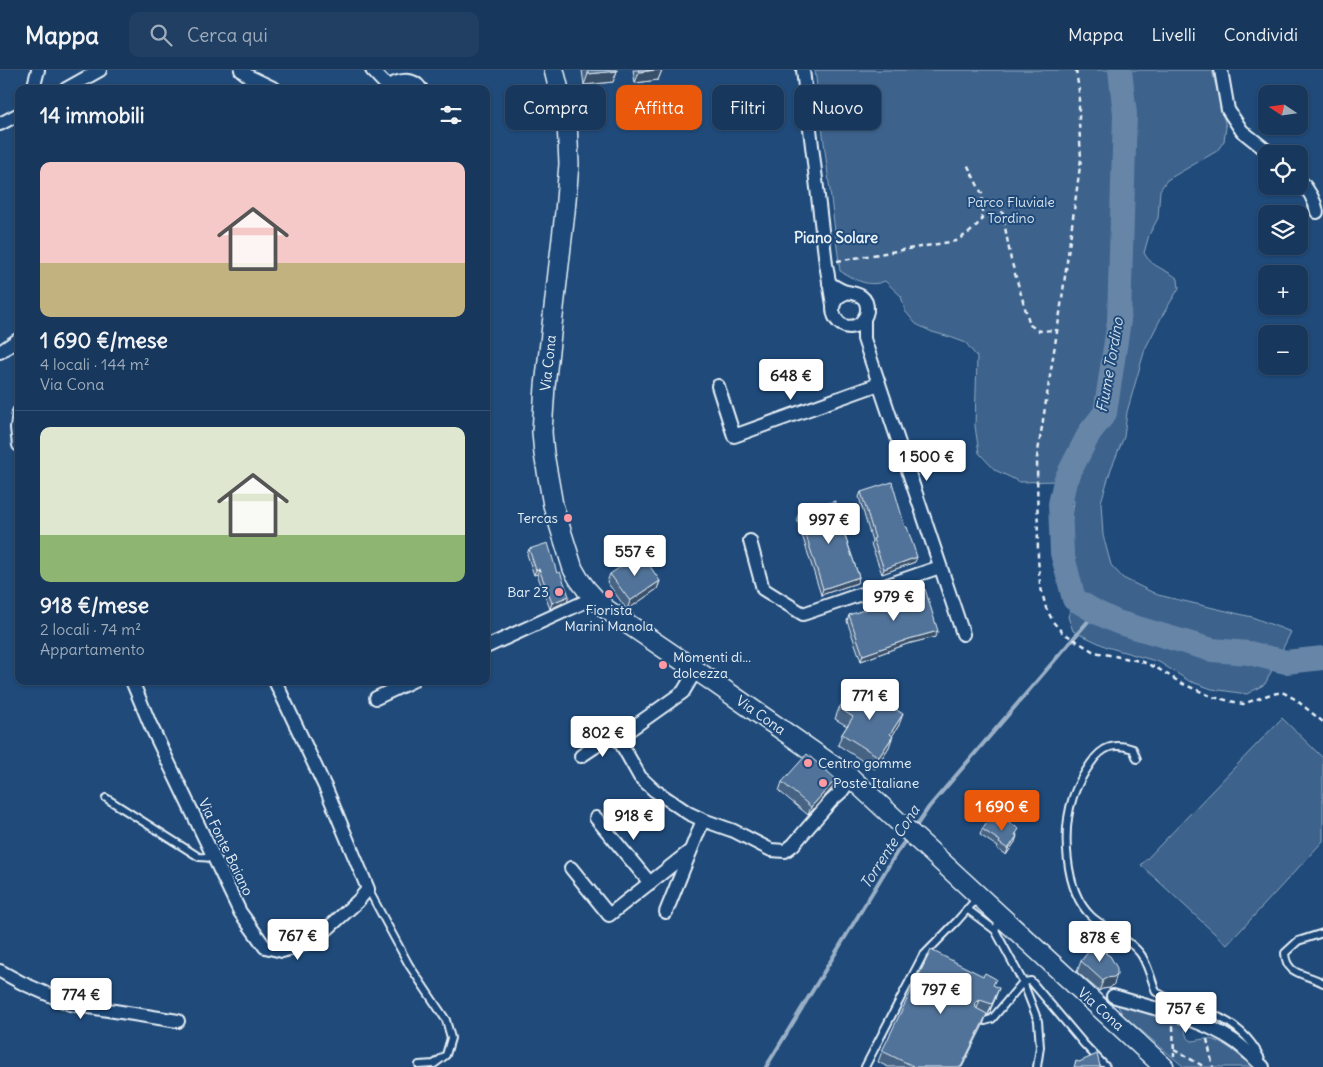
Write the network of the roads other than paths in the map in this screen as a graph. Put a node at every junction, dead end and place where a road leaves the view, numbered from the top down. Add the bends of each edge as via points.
1 (38, 70) edge
2 (100, 70) edge
3 (241, 70) edge
4 (372, 70) edge
5 (554, 70) edge
6 (803, 70) edge
7 (1221, 70) edge
8 (35, 85) edge
9 (73, 85) edge
10 (267, 85) edge
11 (387, 85) edge
12 (393, 85) edge
13 (419, 85) edge
14 (15, 116) edge
15 (0, 124) edge
16 (1260, 145) edge
17 (1308, 190) edge
18 (1317, 212) dead end
19 (829, 283) junction
20 (846, 292) junction
21 (833, 305) junction
22 (864, 319) junction
23 (852, 326) junction
24 (864, 339) junction
25 (15, 342) edge
26 (0, 352) edge
27 (879, 384) junction
28 (718, 386) dead end
29 (750, 541) dead end
30 (940, 567) junction
31 (593, 598) junction
32 (963, 634) dead end
33 (490, 645) edge
34 (696, 670) junction
35 (134, 685) edge
36 (277, 685) edge
37 (404, 685) edge
38 (376, 698) dead end
39 (618, 738) junction
40 (581, 756) dead end
41 (1136, 759) dead end
42 (854, 782) junction
43 (106, 798) dead end
44 (596, 818) dead end
45 (703, 820) junction
46 (690, 850) junction
47 (214, 858) junction
48 (572, 868) dead end
49 (650, 883) junction
50 (368, 889) junction
51 (971, 896) junction
52 (666, 912) dead end
53 (998, 923) junction
54 (1323, 933) edge
55 (0, 971) edge
56 (1023, 982) junction
57 (1323, 983) edge
58 (1113, 996) dead end
59 (976, 1016) edge
60 (178, 1021) dead end
61 (1169, 1063) edge
62 (419, 1065) dead end
63 (866, 1067) edge
64 (1037, 1067) edge
65 (1106, 1067) edge
66 (1264, 1067) edge

1 - 8 street
2 - 9 street
3 - 10 street
4 - 11 street
5 - 31 main road, Via Cona via 567,122 569,164 545,386 543,444 553,505 573,569
6 - 19 street
7 - 16 street via 1228,110 1242,131
12 - 13 street via 404,80
14 - 15 street
17 - 18 street
19 - 20 street
19 - 21 street
20 - 21 street
20 - 22 street via 856,293 864,300 867,310
21 - 23 street via 837,321
22 - 23 street
22 - 24 street
23 - 24 street
24 - 27 street
25 - 26 street
27 - 28 street via 734,436
27 - 30 street
29 - 30 street via 764,589 803,614
30 - 32 street
31 - 33 street
31 - 34 main road, Via Cona
34 - 39 street via 683,692
34 - 42 main road, Via Cona
35 - 47 street, Via Fonte Baiano
36 - 50 street via 327,791
37 - 38 street
39 - 40 street via 608,738
39 - 45 street via 644,782
41 - 66 lane via 1133,749 1122,745 1109,746 1097,754 1073,796 1067,824 1068,861 1076,893 1090,915 1142,956 1156,992 1233,1024 1255,1047
42 - 45 street via 830,801 793,846 785,851 771,850
42 - 51 main road, Via Cona
43 - 47 lane via 199,857
44 - 49 street
45 - 46 street
46 - 49 street
46 - 52 street
47 - 50 street, Via Fonte Baiano via 240,912 265,947 282,951 297,947 325,931
48 - 49 street via 609,915
50 - 62 lane via 409,965 446,1020 451,1038 446,1055 434,1064
51 - 53 main road, Via Cona
51 - 63 lane via 922,958
53 - 56 lane
53 - 61 main road, Via Cona
54 - 57 lane via 1298,941 1285,953 1285,963 1291,970
55 - 60 street via 70,1004
56 - 59 lane via 992,1019 985,1021
56 - 64 lane via 1038,1021 1040,1047
56 - 65 lane via 1031,981
58 - 66 street via 1204,1026 1230,1038

